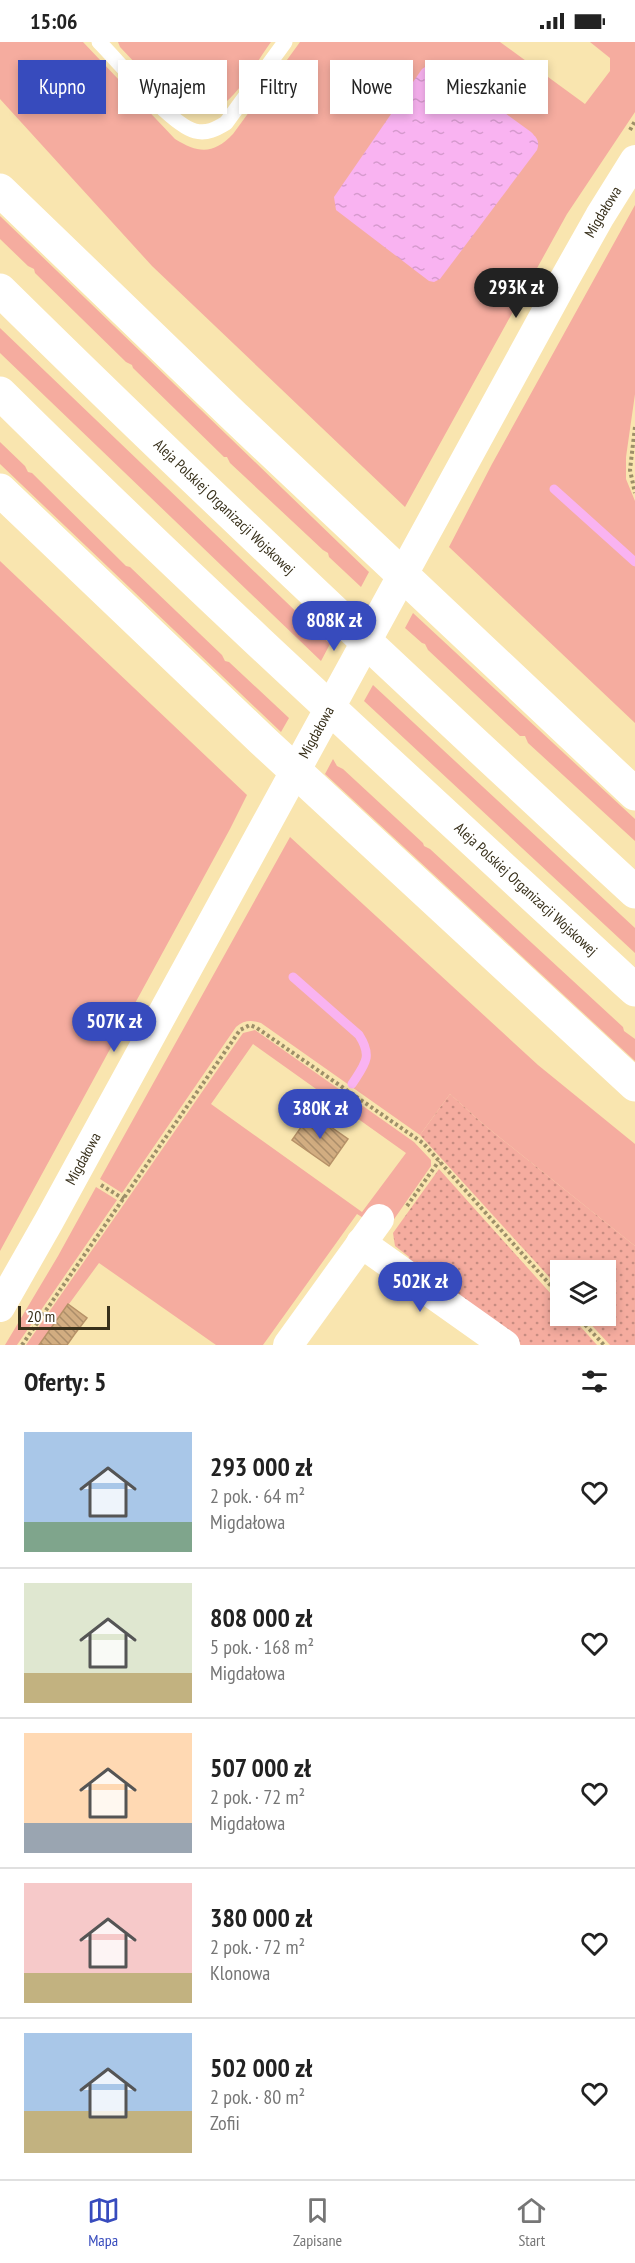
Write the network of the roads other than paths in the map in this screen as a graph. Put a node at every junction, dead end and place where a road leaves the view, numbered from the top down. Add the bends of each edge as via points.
1 (99, 42) edge
2 (285, 42) edge
3 (635, 160) edge
4 (0, 190) edge
5 (0, 290) edge
6 (0, 393) edge
7 (0, 490) edge
8 (635, 794) edge
9 (635, 892) edge
10 (635, 990) edge
11 (635, 1085) edge
12 (379, 1219) dead end
13 (361, 1243) junction
14 (0, 1307) edge
15 (288, 1345) edge
16 (505, 1345) edge

1 - 2 lane via 176,121 204,133 226,123
3 - 14 street, Migdałowa via 595,225
4 - 8 highway
5 - 9 highway, Aleja Polskiej Organizacji Wojskowej via 417,690
6 - 10 highway, Aleja Polskiej Organizacji Wojskowej
7 - 11 highway via 263,741
12 - 13 street
13 - 15 street
13 - 16 street

